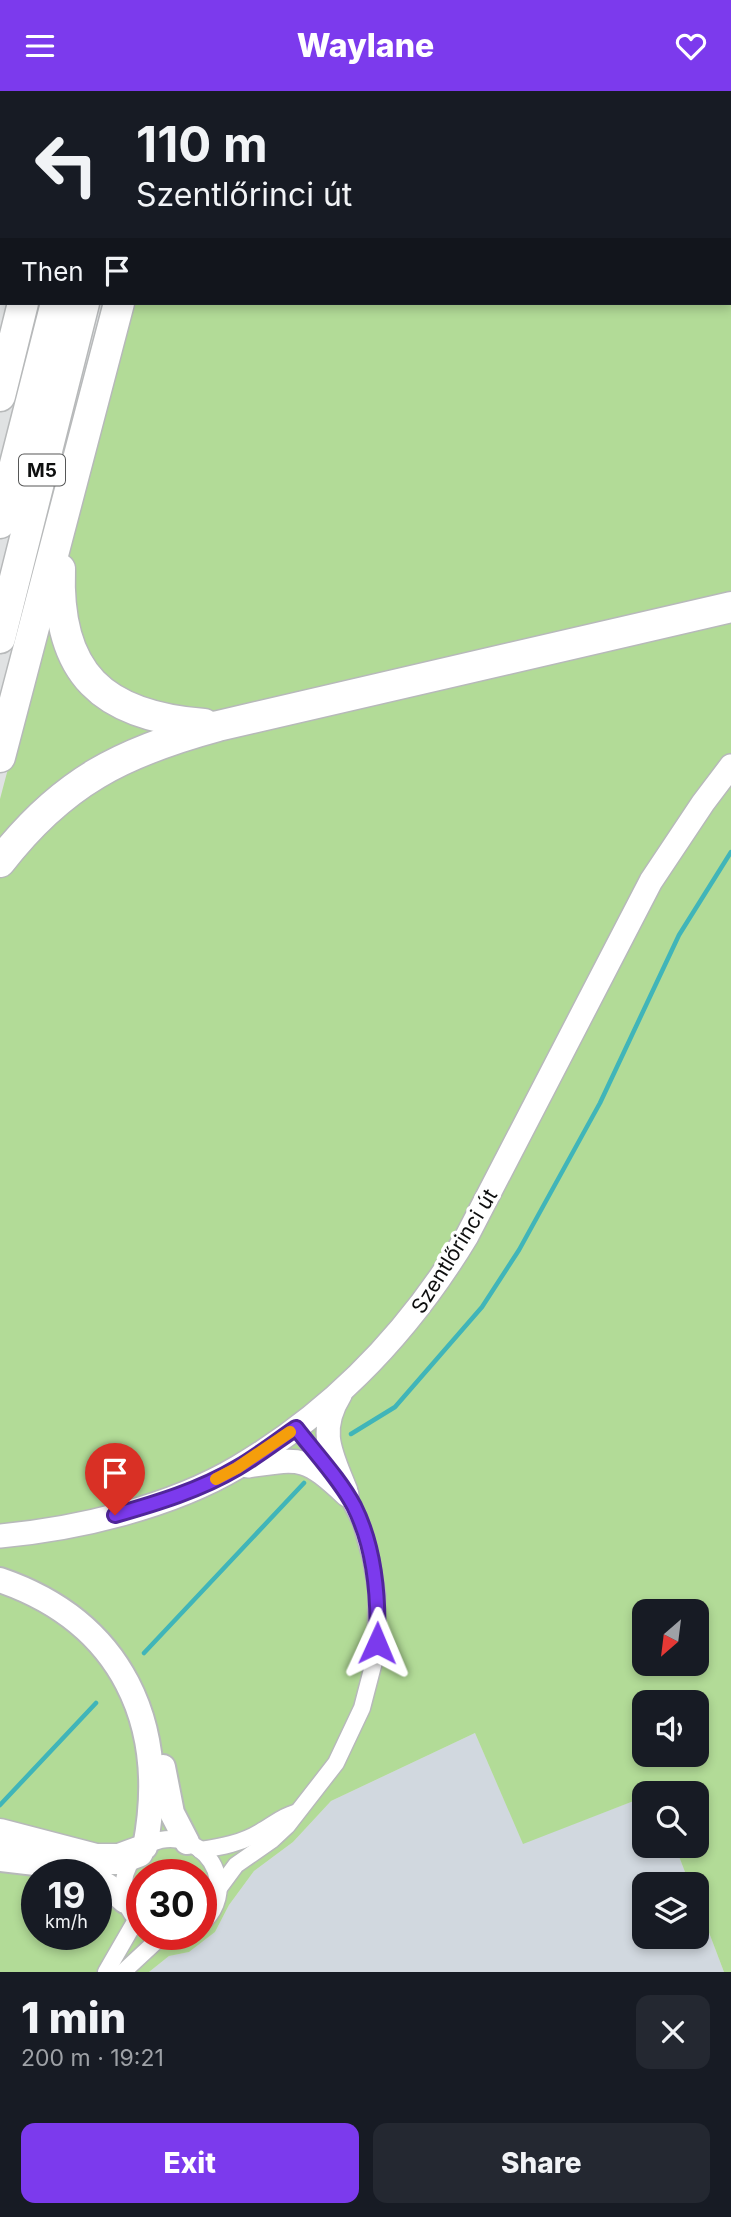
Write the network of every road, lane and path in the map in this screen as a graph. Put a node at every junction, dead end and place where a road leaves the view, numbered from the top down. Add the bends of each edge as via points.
1 (23, 305) edge
2 (54, 305) edge
3 (83, 305) edge
4 (118, 305) edge
5 (0, 396) edge
6 (64, 516) junction
7 (0, 523) edge
8 (731, 607) edge
9 (0, 638) edge
10 (218, 726) junction
11 (0, 757) edge
12 (731, 766) edge
13 (0, 862) edge
14 (344, 1390) junction
15 (296, 1428) junction
16 (237, 1468) junction
17 (347, 1495) junction
18 (0, 1536) edge
19 (0, 1580) edge
20 (147, 1735) junction
21 (295, 1813) junction
22 (0, 1834) edge
23 (194, 1846) junction
24 (142, 1849) junction
25 (0, 1859) edge
26 (133, 1859) edge
27 (21, 1861) edge
28 (126, 1871) edge
29 (219, 1888) junction
30 (112, 1890) edge
31 (126, 1895) edge
32 (217, 1895) edge
33 (126, 1906) edge
34 (126, 1931) edge
35 (145, 1950) edge
36 (106, 1972) edge
37 (122, 1972) edge

1 - 5 highway
2 - 7 highway, M5
3 - 9 highway, M5
4 - 6 highway, M5
6 - 10 highway via 62,625 84,673 125,708 173,722
6 - 11 highway, M5
8 - 10 highway
10 - 13 highway via 151,746 85,779 43,813
12 - 14 main road, Szentlőrinci út via 651,881 448,1267 410,1321
14 - 15 main road, Szentlőrinci út
14 - 17 main road via 330,1414 327,1431
15 - 16 main road, Szentlőrinci út
15 - 17 street
16 - 17 main road via 300,1461 319,1470
16 - 18 main road, Szentlőrinci út via 178,1494 74,1527
17 - 21 street via 361,1523 374,1577 375,1658 362,1708 344,1748
19 - 20 main road via 51,1603 100,1644 131,1689
20 - 23 main road via 159,1753 172,1813
20 - 24 main road via 152,1805
21 - 23 street via 225,1846
21 - 29 street via 272,1840 236,1865
22 - 24 highway via 96,1859 119,1859
23 - 24 street via 165,1840
23 - 29 street via 213,1864
24 - 26 street
25 - 27 main road
28 - 31 street
29 - 32 street
30 - 33 main road
34 - 36 street
35 - 37 street

